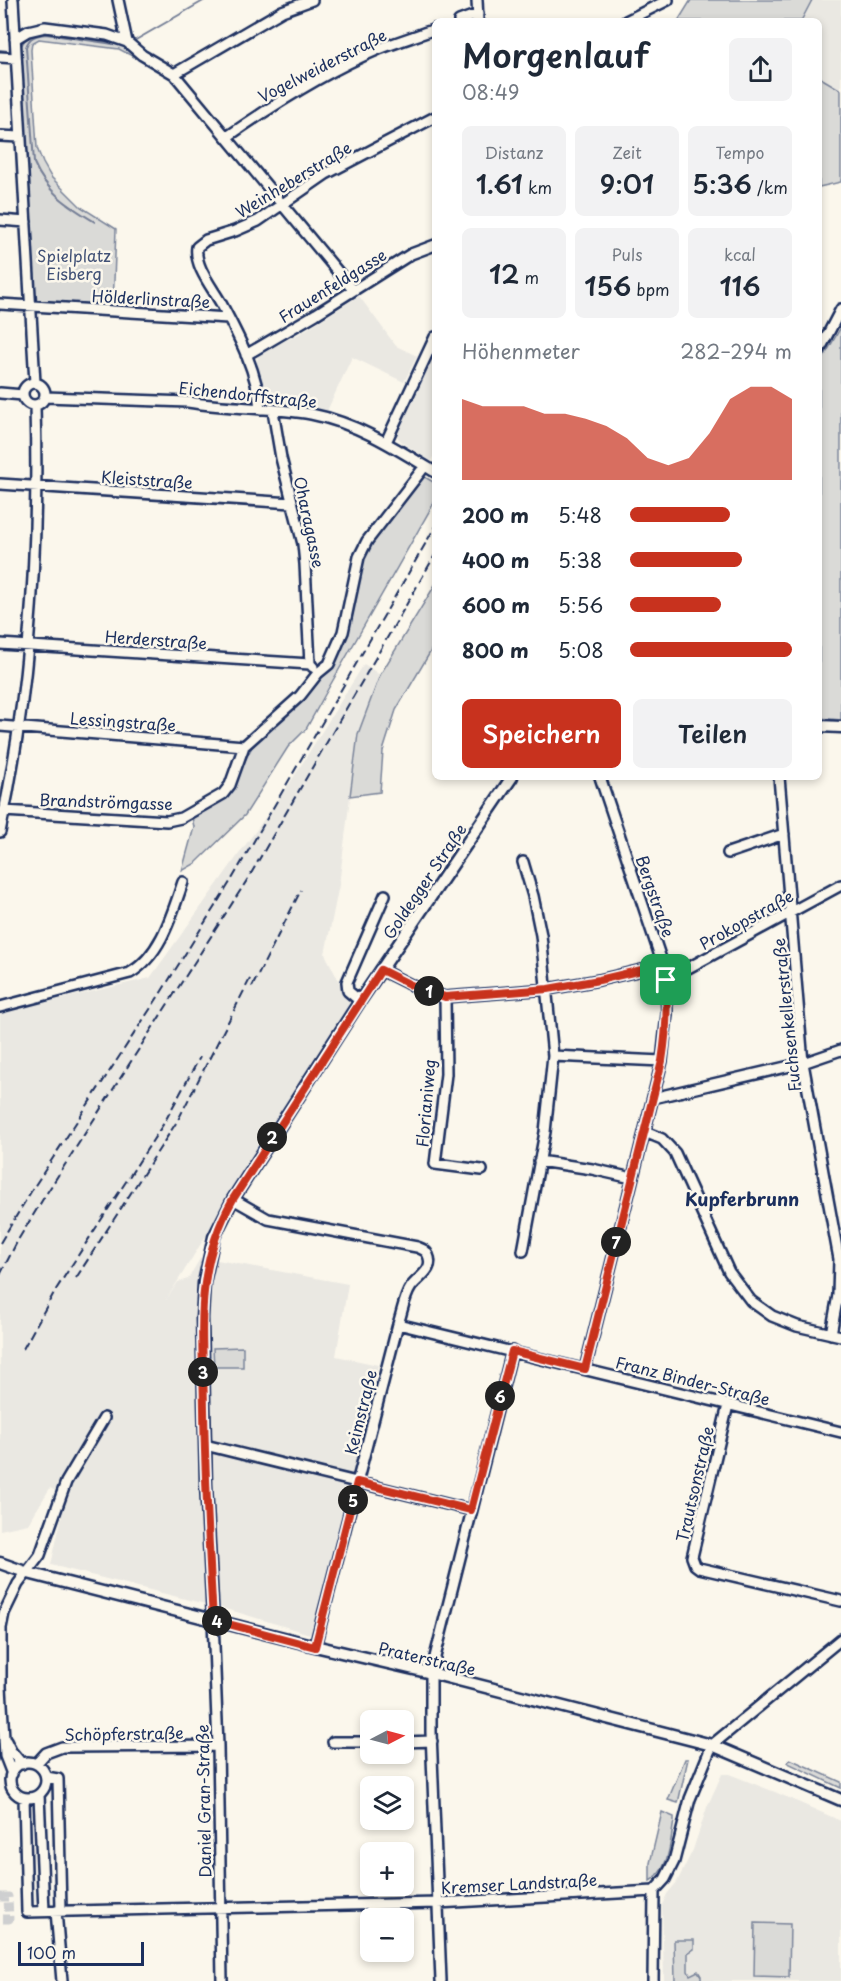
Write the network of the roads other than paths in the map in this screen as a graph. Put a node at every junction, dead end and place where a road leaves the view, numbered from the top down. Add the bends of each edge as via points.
1 (13, 0) edge
2 (118, 0) edge
3 (312, 0) edge
4 (477, 0) edge
5 (668, 0) edge
6 (478, 18) edge
7 (632, 18) edge
8 (432, 31) edge
9 (15, 39) junction
10 (127, 42) junction
11 (0, 57) edge
12 (16, 58) junction
13 (174, 74) junction
14 (432, 119) edge
15 (0, 136) edge
16 (20, 137) junction
17 (227, 137) junction
18 (281, 205) junction
19 (0, 220) edge
20 (26, 222) junction
21 (432, 246) edge
22 (353, 290) junction
23 (0, 304) edge
24 (30, 306) junction
25 (841, 309) edge
26 (228, 318) junction
27 (822, 345) edge
28 (432, 351) edge
29 (246, 355) junction
30 (35, 383) junction
31 (0, 393) edge
32 (23, 395) junction
33 (45, 397) junction
34 (35, 406) junction
35 (260, 410) junction
36 (273, 411) junction
37 (386, 442) junction
38 (431, 469) edge
39 (0, 484) edge
40 (37, 487) junction
41 (292, 503) junction
42 (0, 644) edge
43 (28, 645) junction
44 (310, 664) junction
45 (318, 673) junction
46 (0, 726) edge
47 (822, 726) edge
48 (841, 727) edge
49 (19, 728) junction
50 (244, 746) junction
51 (510, 780) edge
52 (601, 780) edge
53 (779, 780) edge
54 (4, 811) junction
55 (0, 832) edge
56 (784, 834) junction
57 (728, 853) dead end
58 (523, 862) dead end
59 (183, 882) dead end
60 (841, 885) edge
61 (385, 895) dead end
62 (790, 912) junction
63 (663, 965) junction
64 (381, 970) junction
65 (666, 980) junction
66 (548, 989) junction
67 (445, 997) junction
68 (360, 1001) junction
69 (0, 1007) edge
70 (841, 1050) edge
71 (553, 1056) junction
72 (662, 1061) junction
73 (803, 1063) junction
74 (653, 1098) junction
75 (645, 1132) junction
76 (539, 1161) junction
77 (482, 1170) dead end
78 (632, 1178) junction
79 (233, 1199) junction
80 (841, 1210) edge
81 (830, 1211) junction
82 (524, 1251) dead end
83 (398, 1324) junction
84 (836, 1335) edge
85 (512, 1351) junction
86 (585, 1369) junction
87 (728, 1404) junction
88 (104, 1419) dead end
89 (841, 1432) edge
90 (205, 1445) junction
91 (357, 1482) junction
92 (471, 1510) junction
93 (0, 1563) edge
94 (28, 1573) junction
95 (841, 1601) edge
96 (213, 1620) junction
97 (841, 1639) edge
98 (315, 1647) junction
99 (431, 1673) junction
100 (4, 1736) junction
101 (333, 1742) dead end
102 (360, 1742) edge
103 (414, 1742) edge
104 (432, 1742) junction
105 (712, 1745) junction
106 (218, 1746) junction
107 (22, 1764) junction
108 (36, 1764) junction
109 (12, 1774) junction
110 (46, 1778) junction
111 (0, 1787) edge
112 (12, 1788) junction
113 (39, 1795) junction
114 (24, 1798) junction
115 (841, 1800) edge
116 (654, 1891) junction
117 (438, 1904) junction
118 (220, 1908) junction
119 (44, 1911) junction
120 (58, 1911) junction
121 (62, 1981) edge
122 (222, 1981) edge
123 (441, 1981) edge
124 (653, 1981) edge

1 - 9 street
2 - 10 street
3 - 13 street via 282,11
4 - 6 street
5 - 7 street
8 - 17 street, Vogelweiderstraße via 378,50 299,90
9 - 10 street via 45,27 107,35
9 - 12 street
10 - 13 street
11 - 12 street
12 - 16 street
13 - 17 street
14 - 18 street, Weinheberstraße via 326,174
15 - 16 street
16 - 20 street
17 - 18 street
18 - 22 street
18 - 26 street, Weinheberstraße via 252,224 197,246 202,271
19 - 20 street
20 - 24 street
21 - 22 street, Frauenfeldgasse via 411,254
22 - 29 street, Frauenfeldgasse
23 - 24 street, Hölderlinstraße
24 - 26 street, Hölderlinstraße
24 - 30 street
25 - 27 street
26 - 29 street
28 - 37 street
29 - 35 street
30 - 32 street via 26,386
30 - 33 street via 44,389
31 - 32 street
32 - 34 street via 27,403
33 - 34 street
33 - 35 street, Eichendorffstraße via 188,402
34 - 40 street
35 - 36 street, Eichendorffstraße
36 - 37 street, Eichendorffstraße via 327,418
36 - 41 street, Oharagasse
37 - 38 street, Eichendorffstraße
38 - 45 street, Brandströmgasse via 367,541 359,557 343,632 329,664
39 - 40 street, Kleiststraße
40 - 41 street, Kleiststraße
40 - 43 street
41 - 44 street, Oharagasse via 305,564
42 - 43 street, Herderstraße
43 - 44 street, Herderstraße
43 - 49 street
44 - 45 street
45 - 50 street, Brandströmgasse via 300,696
46 - 49 street, Lessingstraße
47 - 48 main road
49 - 50 street, Lessingstraße
49 - 54 street
50 - 54 street, Brandströmgasse via 223,794 175,820
51 - 64 main road, Goldegger Straße
52 - 63 street, Bergstraße
53 - 56 street, Fuchsenkellerstraße
54 - 55 street
56 - 57 street
56 - 62 street, Fuchsenkellerstraße
58 - 66 street via 541,935
59 - 69 street via 167,927 140,967 130,973
60 - 62 street, Prokopstraße
61 - 68 street, Goldegger Straße via 347,982 348,991
62 - 65 street, Prokopstraße
62 - 73 street, Fuchsenkellerstraße
63 - 65 street, Bergstraße
63 - 66 street
64 - 67 street
64 - 68 main road, Goldegger Straße
65 - 72 street, Bergstraße
66 - 67 street
66 - 71 street
67 - 77 street, Florianiweg via 446,1074 435,1164
68 - 79 main road, Goldegger Straße
70 - 73 street
71 - 72 street
71 - 76 street
72 - 74 street, Bergstraße
73 - 74 street
73 - 81 street, Fuchsenkellerstraße
74 - 75 street, Bergstraße
75 - 78 street, Bergstraße
75 - 84 street via 662,1139 675,1152 729,1272 751,1301 772,1316
76 - 78 street
76 - 82 street
78 - 86 street, Bergstraße
79 - 83 street, Keimstraße via 268,1219 423,1249 428,1254 429,1267 410,1288
79 - 90 main road, Goldegger Straße via 214,1237 204,1283
80 - 81 street
81 - 84 street, Fuchsenkellerstraße via 839,1259
83 - 85 street, Franz Binder-Straße
83 - 91 street, Keimstraße
85 - 86 street, Franz Binder-Straße
85 - 92 street
86 - 87 street, Franz Binder-Straße
87 - 89 street, Franz Binder-Straße
87 - 95 street, Trautsonstraße via 692,1557 695,1565
88 - 94 street via 66,1482 40,1555
90 - 91 street
90 - 96 main road, Goldegger Straße
91 - 92 street
91 - 98 street, Keimstraße
92 - 99 street
93 - 94 main road, Praterstraße
94 - 96 main road, Praterstraße
94 - 100 street via 8,1603 1,1628
96 - 98 main road, Praterstraße
96 - 106 street, Daniel Gran-Straße
97 - 105 street
98 - 99 main road, Praterstraße
99 - 104 street
99 - 105 main road, Praterstraße
100 - 107 street
100 - 109 street via 5,1756
101 - 102 street
103 - 104 street
104 - 117 street
105 - 115 main road, Praterstraße
105 - 116 street via 690,1799 674,1861
106 - 108 street, Schöpferstraße via 62,1747 46,1753
106 - 118 street, Daniel Gran-Straße
107 - 108 street
107 - 109 street
108 - 110 street
109 - 112 street
110 - 113 street
110 - 120 street via 58,1779
111 - 112 street
112 - 114 street
113 - 114 street
113 - 119 street
114 - 119 street, Kremser Landstraße via 27,1912
116 - 117 street, Kremser Landstraße
116 - 124 street
117 - 118 street, Kremser Landstraße
117 - 123 street
118 - 120 street, Kremser Landstraße
118 - 122 street, Daniel Gran-Straße
119 - 120 street, Kremser Landstraße
120 - 121 street

